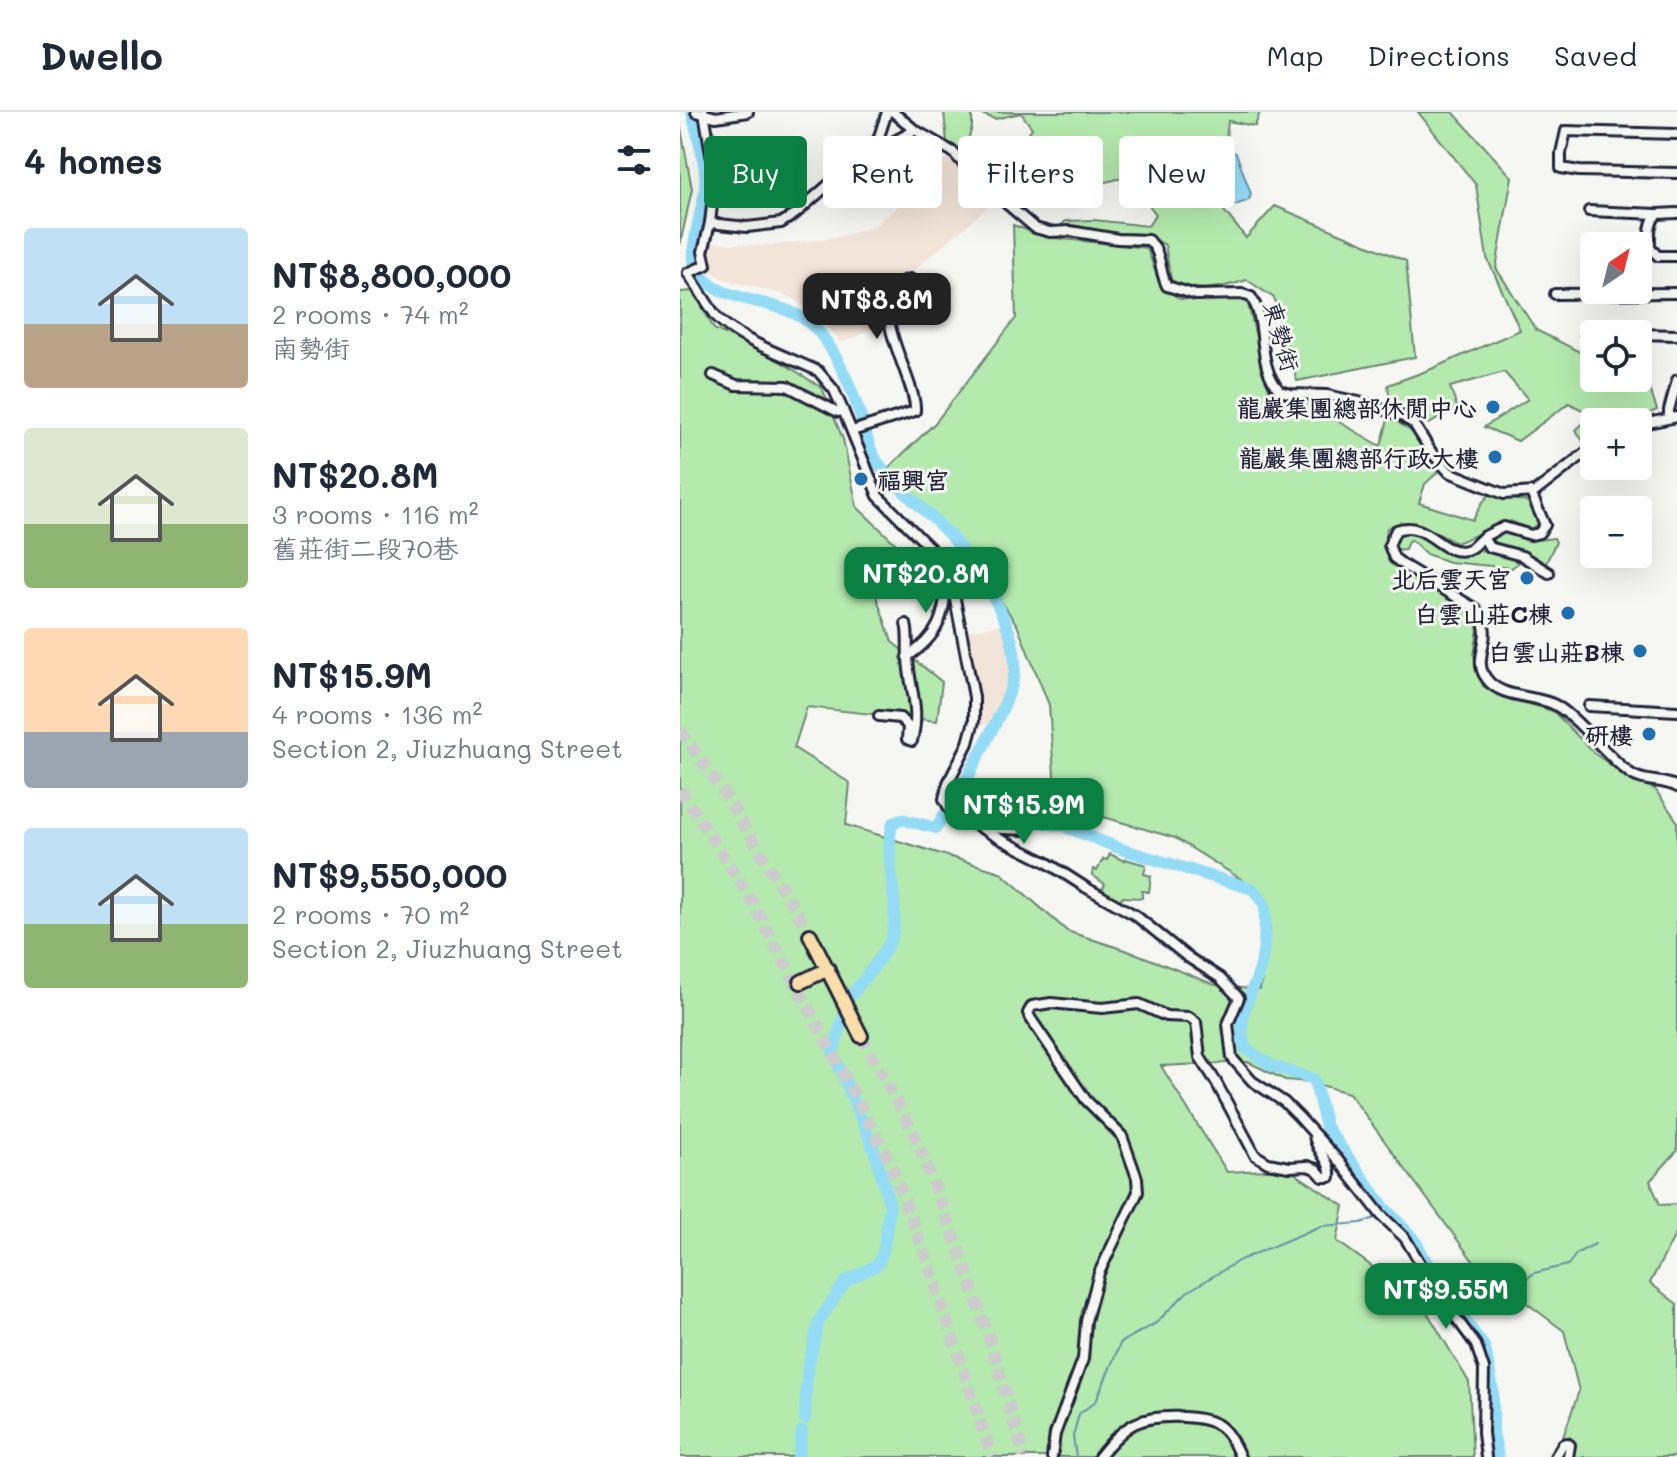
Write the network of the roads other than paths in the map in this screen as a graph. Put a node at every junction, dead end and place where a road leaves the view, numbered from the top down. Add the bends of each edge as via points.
1 (748, 112) edge
2 (890, 112) edge
3 (701, 113) edge
4 (915, 130) junction
5 (1677, 134) edge
6 (880, 136) edge
7 (904, 136) edge
8 (1677, 173) edge
9 (823, 191) edge
10 (1589, 211) dead end
11 (1677, 213) edge
12 (1657, 214) junction
13 (710, 223) junction
14 (1677, 256) edge
15 (687, 272) edge
16 (910, 279) dead end
17 (1677, 293) edge
18 (1555, 294) dead end
19 (1652, 334) edge
20 (1677, 335) edge
21 (713, 375) dead end
22 (1677, 380) edge
23 (843, 410) junction
24 (1673, 417) edge
25 (1652, 422) edge
26 (855, 430) junction
27 (1580, 458) edge
28 (1531, 493) junction
29 (1483, 537) junction
30 (1549, 573) dead end
31 (948, 576) junction
32 (906, 624) dead end
33 (907, 657) junction
34 (1589, 706) dead end
35 (1677, 711) edge
36 (879, 716) dead end
37 (1677, 787) edge
38 (1030, 808) dead end
39 (981, 828) junction
40 (810, 935) tunnel mouth
41 (828, 969) junction
42 (801, 982) dead end
43 (861, 1036) tunnel mouth
44 (1314, 1134) junction
45 (1052, 1457) edge
46 (1099, 1457) edge
47 (1240, 1457) edge
48 (1486, 1457) edge
49 (1555, 1457) edge
50 (1568, 1457) edge

1 - 3 street via 716,117
2 - 4 street, 東勢街
2 - 6 street
3 - 13 street via 715,178
4 - 7 street
4 - 28 street, 東勢街 via 953,152 1035,228 1148,240 1157,251 1167,286 1196,295 1251,297 1266,370 1280,391 1386,409 1414,424 1449,472 1504,494
5 - 8 street via 1566,131 1561,168
9 - 13 street via 781,223
10 - 12 street
11 - 12 street
12 - 14 street via 1650,225 1650,248 1658,256
13 - 15 street via 703,252 706,265
15 - 23 street via 724,323 818,371
16 - 26 street via 889,299 889,327 915,411
17 - 18 street
19 - 20 street
21 - 23 street via 736,385 787,386
22 - 24 street
23 - 26 street
24 - 25 street
26 - 31 street via 878,496 932,549
27 - 28 street
28 - 29 street via 1545,525 1539,533 1507,526
29 - 30 street via 1489,547 1522,556
29 - 37 street via 1461,551 1405,527 1396,530 1389,545 1394,558 1476,609 1486,632 1481,667 1488,682 1556,705 1632,775
31 - 33 street via 941,621 926,644
31 - 39 street via 974,697 974,721 944,799 950,810
32 - 33 street
33 - 36 street via 917,716 912,741 900,718
34 - 35 street
38 - 39 street via 1025,830
39 - 44 street via 1135,915 1232,988 1239,998 1228,1024 1232,1058
40 - 41 highway
41 - 42 highway
41 - 43 highway
44 - 45 street via 1330,1177 1307,1166 1268,1163 1255,1155 1200,1057 1196,1022 1189,1017 1166,1016 1139,1004 1032,1006 1028,1013 1057,1061 1122,1136 1138,1192 1099,1273 1086,1321 1083,1359 1055,1434
44 - 48 street via 1405,1238 1476,1345 1484,1369
46 - 47 street via 1127,1428 1160,1416 1218,1423
49 - 50 street via 1567,1443

